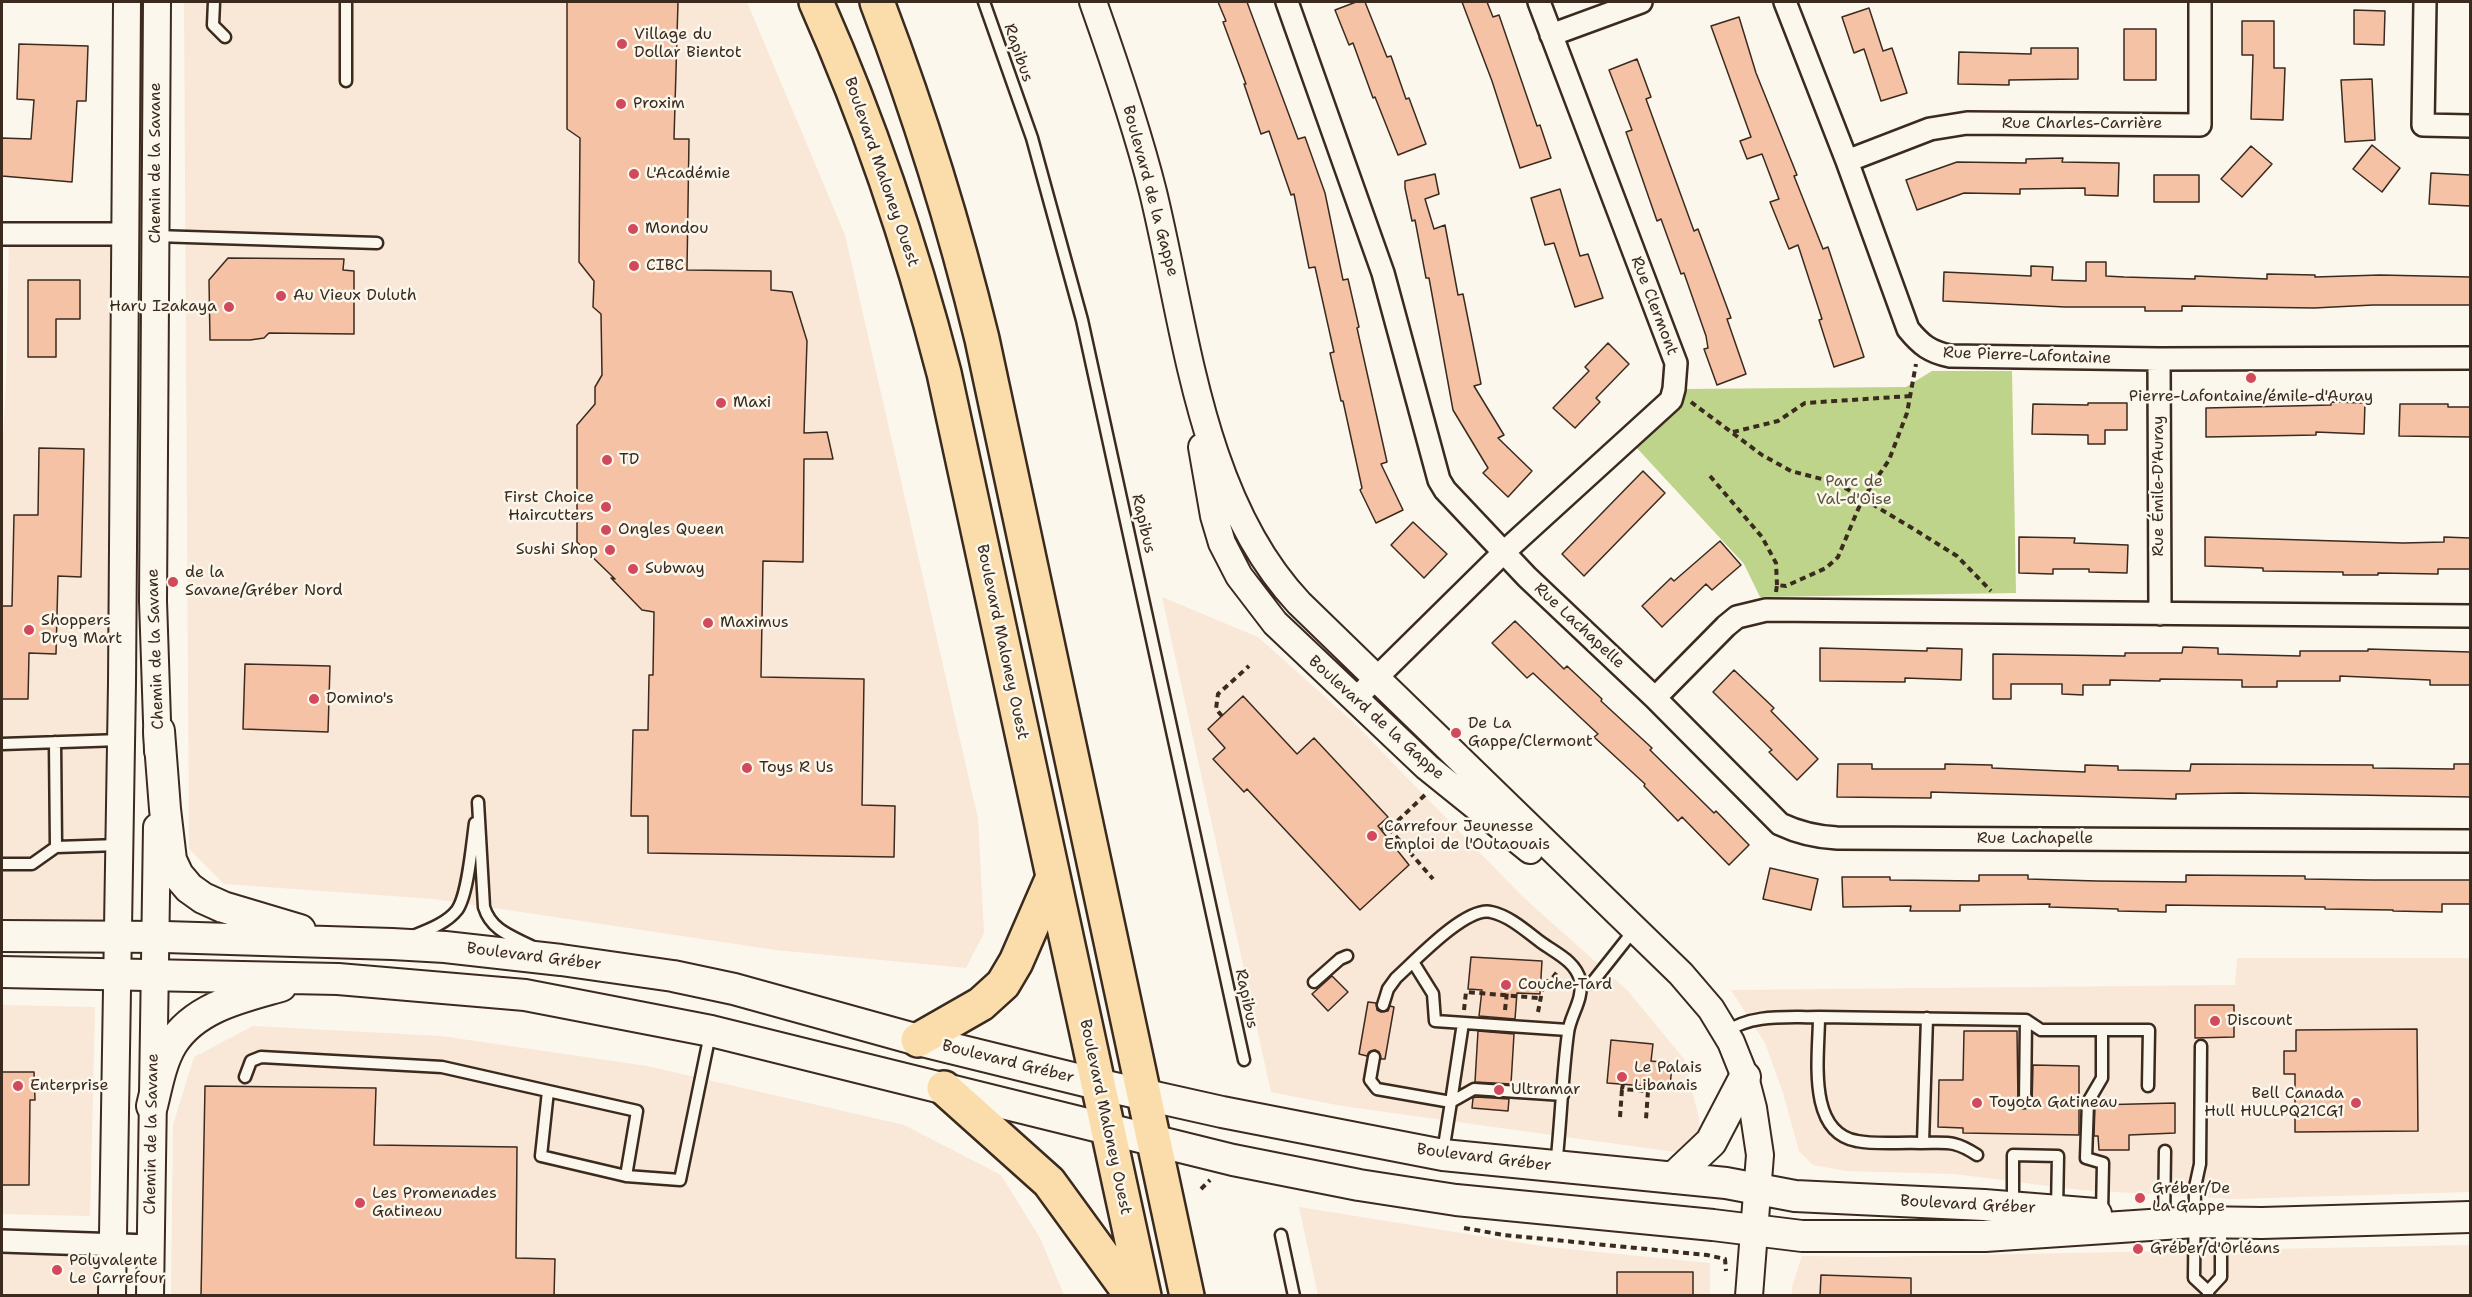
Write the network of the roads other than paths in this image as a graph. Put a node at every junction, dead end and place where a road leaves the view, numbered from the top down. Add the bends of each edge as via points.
1 (128, 2) edge
2 (157, 2) edge
3 (214, 2) edge
4 (346, 2) edge
5 (816, 2) edge
6 (877, 2) edge
7 (984, 2) edge
8 (1093, 2) edge
9 (1287, 2) edge
10 (1539, 2) edge
11 (1641, 2) edge
12 (1785, 2) edge
13 (2200, 2) edge
14 (2425, 2) edge
15 (1551, 34) junction
16 (225, 37) dead end
17 (346, 81) dead end
18 (2470, 126) edge
19 (1847, 161) junction
20 (2, 234) edge
21 (126, 234) junction
22 (155, 236) junction
23 (377, 243) dead end
24 (2470, 358) edge
25 (2159, 359) junction
26 (1195, 383) junction
27 (1503, 553) junction
28 (2160, 614) junction
29 (2470, 616) edge
30 (1376, 679) junction
31 (1655, 698) junction
32 (1354, 699) junction
33 (159, 731) junction
34 (121, 740) junction
35 (55, 742) junction
36 (2, 744) edge
37 (2470, 841) edge
38 (120, 845) junction
39 (56, 847) junction
40 (2, 864) edge
41 (1053, 878) junction
42 (1633, 932) junction
43 (2, 936) edge
44 (118, 936) junction
45 (154, 937) junction
46 (338, 942) junction
47 (392, 944) junction
48 (1347, 956) dead end
49 (561, 960) junction
50 (1413, 962) junction
51 (2, 972) edge
52 (117, 974) junction
53 (153, 974) junction
54 (308, 978) junction
55 (1314, 982) dead end
56 (1581, 985) junction
57 (1383, 1005) dead end
58 (1819, 1017) junction
59 (1927, 1018) junction
60 (2026, 1020) junction
61 (1463, 1023) junction
62 (1568, 1030) junction
63 (2102, 1030) junction
64 (711, 1031) junction
65 (1726, 1032) junction
66 (918, 1040) junction
67 (2200, 1046) dead end
68 (1374, 1057) dead end
69 (1244, 1060) dead end
70 (245, 1077) dead end
71 (1745, 1077) junction
72 (1097, 1084) junction
73 (2148, 1086) dead end
74 (944, 1088) junction
75 (548, 1091) junction
76 (1145, 1095) junction
77 (1563, 1095) junction
78 (1451, 1102) junction
79 (2025, 1102) dead end
80 (152, 1106) junction
81 (1107, 1129) junction
82 (1154, 1141) junction
83 (1923, 1143) junction
84 (2165, 1151) dead end
85 (1443, 1155) junction
86 (1977, 1155) dead end
87 (1556, 1166) junction
88 (626, 1176) junction
89 (1673, 1178) junction
90 (1757, 1190) junction
91 (2470, 1217) edge
92 (2013, 1221) junction
93 (2056, 1221) junction
94 (2102, 1221) junction
95 (2164, 1222) junction
96 (2208, 1222) junction
97 (1754, 1230) junction
98 (1281, 1235) dead end
99 (2, 1241) edge
100 (112, 1245) junction
101 (150, 1246) junction
102 (2208, 1293) edge
103 (112, 1296) edge
104 (150, 1296) edge
105 (1132, 1296) edge
106 (1144, 1296) edge
107 (1187, 1296) edge
108 (1294, 1296) edge
109 (1749, 1296) edge

1 - 21 street, Chemin de la Savane
2 - 22 street, Chemin de la Savane
3 - 16 lane via 213,25
4 - 17 lane
5 - 41 main road, Boulevard Maloney Ouest via 888,184 934,332
6 - 76 main road via 927,142 976,312
7 - 69 lane, Rapibus via 1032,138 1083,320
8 - 26 street, Boulevard de la Gappe via 1150,180
9 - 27 street via 1383,273 1439,480
10 - 15 street, Rue Clermont
11 - 15 street
12 - 19 street, Rue Pierre-Lafontaine
13 - 19 street, Rue Charles-Carrière via 2200,125 1967,123 1930,129
14 - 18 street via 2423,125
15 - 27 street, Rue Clermont via 1676,363 1674,389 1671,400 1635,436
19 - 25 street, Rue Pierre-Lafontaine via 1908,329 1933,353
20 - 21 street
21 - 22 street
21 - 34 street, Chemin de la Savane
22 - 23 lane
22 - 33 street, Chemin de la Savane via 153,601
24 - 25 street, Rue Pierre-Lafontaine
25 - 28 street, Rue Émile-D'Auray
26 - 30 street, Boulevard de la Gappe via 1223,474 1264,560 1291,595
26 - 32 street, Boulevard de la Gappe via 1212,506 1233,566 1275,623
27 - 30 street
27 - 31 street, Rue Lachapelle
28 - 29 street
28 - 31 street via 1751,612 1737,617
30 - 32 street
30 - 42 street, Boulevard de la Gappe
31 - 37 street, Rue Lachapelle via 1780,824 1816,837
32 - 42 street, Boulevard de la Gappe via 1427,767
33 - 45 street, Chemin de la Savane
33 - 46 main road via 171,860 189,888 223,907
34 - 35 lane
34 - 38 street, Chemin de la Savane
35 - 36 lane
35 - 39 lane
38 - 39 lane
38 - 44 street, Chemin de la Savane
39 - 40 lane via 32,864
41 - 66 main road via 1003,984 981,1004
41 - 72 main road, Boulevard Maloney Ouest
42 - 56 lane via 1592,983
42 - 65 street, Boulevard de la Gappe via 1681,974
43 - 44 main road, Boulevard Gréber
44 - 45 main road, Boulevard Gréber
44 - 52 street, Chemin de la Savane
45 - 46 main road, Boulevard Gréber
45 - 53 street, Chemin de la Savane
46 - 47 main road, Boulevard Gréber
47 - 49 main road, Boulevard Gréber
47 - 49 lane via 435,927 457,910 463,899 478,802 484,907 490,921 501,931
48 - 55 lane
49 - 66 main road, Boulevard Gréber via 734,989
50 - 56 lane via 1466,917 1491,912 1570,962
50 - 57 lane via 1392,983
50 - 61 lane via 1433,994 1435,1020
51 - 52 main road, Boulevard Gréber
52 - 53 main road, Boulevard Gréber
52 - 100 street, Chemin de la Savane
53 - 54 main road, Boulevard Gréber
53 - 80 street, Chemin de la Savane
54 - 64 main road, Boulevard Gréber via 525,995
54 - 80 main road via 235,1000 199,1016 172,1044
56 - 62 lane via 1579,1003
58 - 59 lane
58 - 65 lane via 1752,1020
58 - 83 lane via 1820,1100 1830,1125 1856,1141
59 - 60 lane
59 - 83 lane
60 - 63 lane via 2041,1030
60 - 79 lane
61 - 62 lane
61 - 78 lane
62 - 77 lane
63 - 73 lane via 2149,1030
63 - 94 lane via 2102,1078 2088,1102 2086,1158 2103,1163
64 - 74 main road, Boulevard Gréber
64 - 88 lane via 680,1180
65 - 71 street, Boulevard de la Gappe
66 - 72 main road, Boulevard Gréber
67 - 96 lane via 2200,1164 2195,1187
68 - 78 lane via 1370,1080 1374,1087
70 - 75 lane via 251,1061 261,1057 334,1060 442,1067
71 - 89 main road via 1711,1142
71 - 90 street, Boulevard de la Gappe via 1760,1148
72 - 76 main road, Boulevard Gréber
72 - 81 main road, Boulevard Maloney Ouest
74 - 81 main road, Boulevard Gréber
74 - 105 main road via 1049,1182
75 - 88 lane via 541,1156
75 - 88 lane via 637,1111
76 - 82 main road
76 - 85 main road, Boulevard Gréber
77 - 78 lane via 1474,1089
77 - 87 lane
78 - 85 lane
80 - 101 street, Chemin de la Savane
81 - 82 main road, Boulevard Gréber
81 - 106 main road, Boulevard Maloney Ouest
82 - 97 main road, Boulevard Gréber via 1417,1195
82 - 107 main road
83 - 86 lane via 1959,1143
84 - 95 lane
85 - 87 main road, Boulevard Gréber
87 - 89 main road, Boulevard Gréber
89 - 90 main road, Boulevard Gréber
90 - 92 main road, Boulevard Gréber
90 - 97 street, Boulevard de la Gappe
91 - 96 main road, Boulevard Gréber
92 - 93 main road, Boulevard Gréber
92 - 93 lane via 2013,1155 2058,1156
92 - 97 main road, Boulevard Gréber via 1824,1237
93 - 94 main road, Boulevard Gréber
94 - 95 main road, Boulevard Gréber
95 - 96 main road, Boulevard Gréber
96 - 102 lane via 2221,1277
96 - 102 lane via 2194,1278
97 - 109 street, Boulevard de la Gappe
98 - 108 lane
99 - 100 street
100 - 101 street
100 - 103 street, Chemin de la Savane
101 - 104 street, Chemin de la Savane

